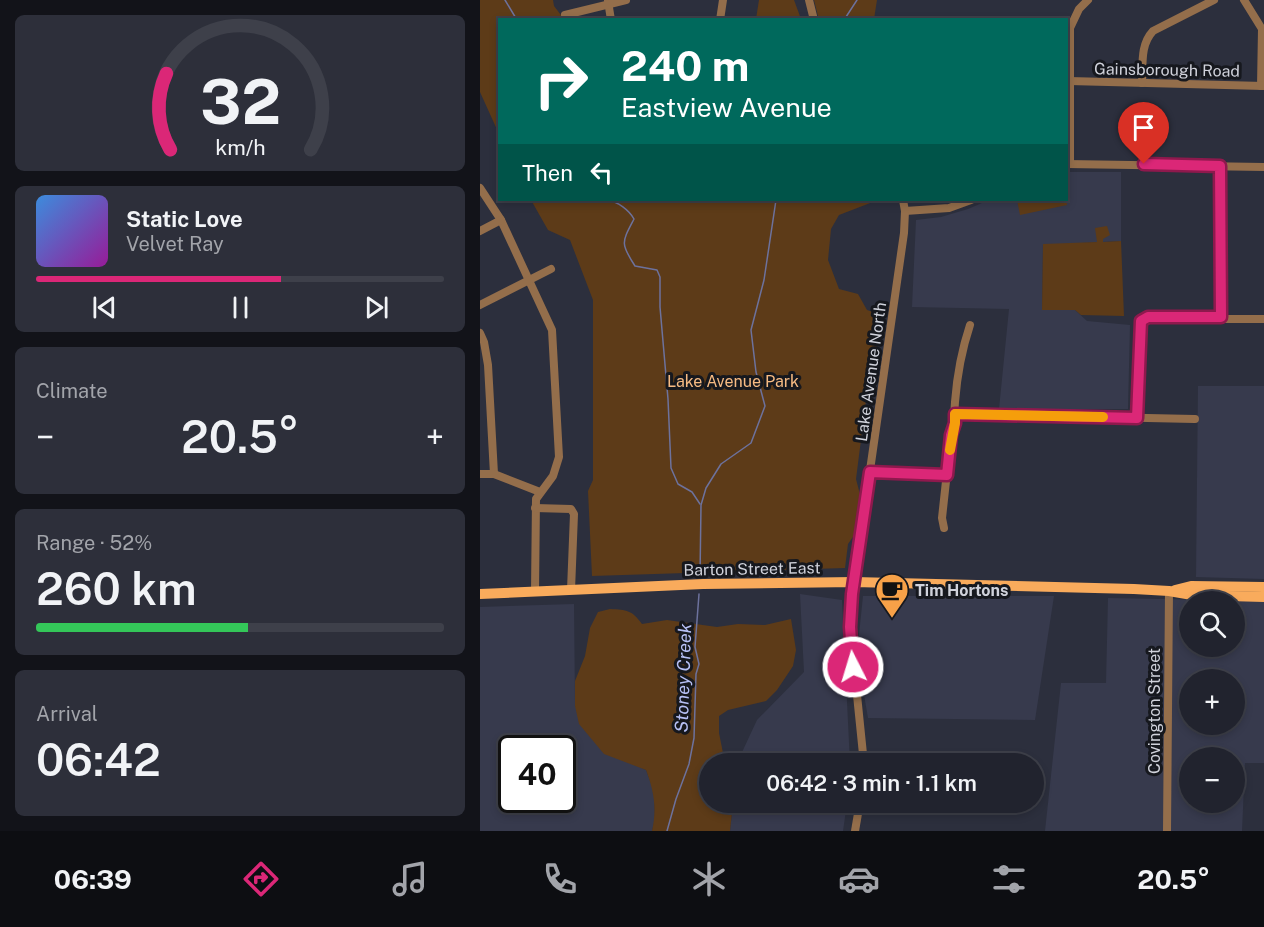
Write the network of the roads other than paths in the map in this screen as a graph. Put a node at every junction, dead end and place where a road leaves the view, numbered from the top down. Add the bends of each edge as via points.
1 (626, 0) edge
2 (723, 0) edge
3 (809, 0) edge
4 (1088, 0) edge
5 (1214, 0) edge
6 (1244, 0) edge
7 (608, 2) edge
8 (565, 15) dead end
9 (611, 18) edge
10 (720, 18) edge
11 (814, 18) edge
12 (1069, 24) edge
13 (1069, 81) junction
14 (1142, 83) junction
15 (1263, 86) edge
16 (1068, 164) edge
17 (1220, 166) junction
18 (1264, 167) edge
19 (480, 188) edge
20 (903, 201) edge
21 (969, 201) edge
22 (905, 211) junction
23 (501, 220) junction
24 (480, 231) edge
25 (551, 269) dead end
26 (530, 280) junction
27 (480, 305) edge
28 (1221, 317) junction
29 (1264, 318) edge
30 (970, 326) dead end
31 (480, 333) edge
32 (490, 407) junction
33 (480, 408) edge
34 (955, 414) junction
35 (1137, 418) junction
36 (1195, 419) dead end
37 (870, 472) junction
38 (480, 474) edge
39 (494, 474) junction
40 (947, 475) junction
41 (540, 492) junction
42 (535, 508) junction
43 (944, 528) dead end
44 (854, 582) junction
45 (1264, 587) edge
46 (571, 590) junction
47 (1169, 591) junction
48 (535, 592) junction
49 (480, 594) edge
50 (1264, 597) edge
51 (863, 753) edge
52 (858, 813) edge
53 (855, 831) edge
54 (1167, 831) edge

1 - 7 street
2 - 10 street
3 - 11 street
4 - 12 street
5 - 14 street via 1149,35 1143,45
6 - 15 street via 1262,29
7 - 8 street
7 - 9 street
12 - 13 street
13 - 14 street, Gainsborough Road
13 - 16 street
14 - 15 street, Gainsborough Road
16 - 17 street
17 - 18 street
17 - 28 street
19 - 23 street
20 - 22 street, Lake Avenue North
21 - 22 street via 938,210
22 - 37 street, Lake Avenue North
23 - 24 street
23 - 26 street
25 - 26 street
26 - 27 street
26 - 41 street via 552,330 554,346 559,457 553,476
28 - 29 street
28 - 35 street via 1148,317 1141,321
30 - 34 street
31 - 32 street via 487,353
32 - 33 street
32 - 39 street
34 - 35 street
34 - 40 street
35 - 36 street
37 - 40 street
37 - 44 street, Lake Avenue North
38 - 39 street
39 - 41 street
40 - 43 street
41 - 42 street
42 - 46 street via 561,507 574,514
42 - 48 street
44 - 46 main road, Barton Street East
44 - 47 main road, Barton Street East
44 - 51 street, Lake Avenue North via 850,627
45 - 47 main road, Barton Street East via 1191,586
46 - 48 main road, Barton Street East
47 - 50 main road, Barton Street East
47 - 54 street, Covington Street
48 - 49 main road, Barton Street East
52 - 53 street

